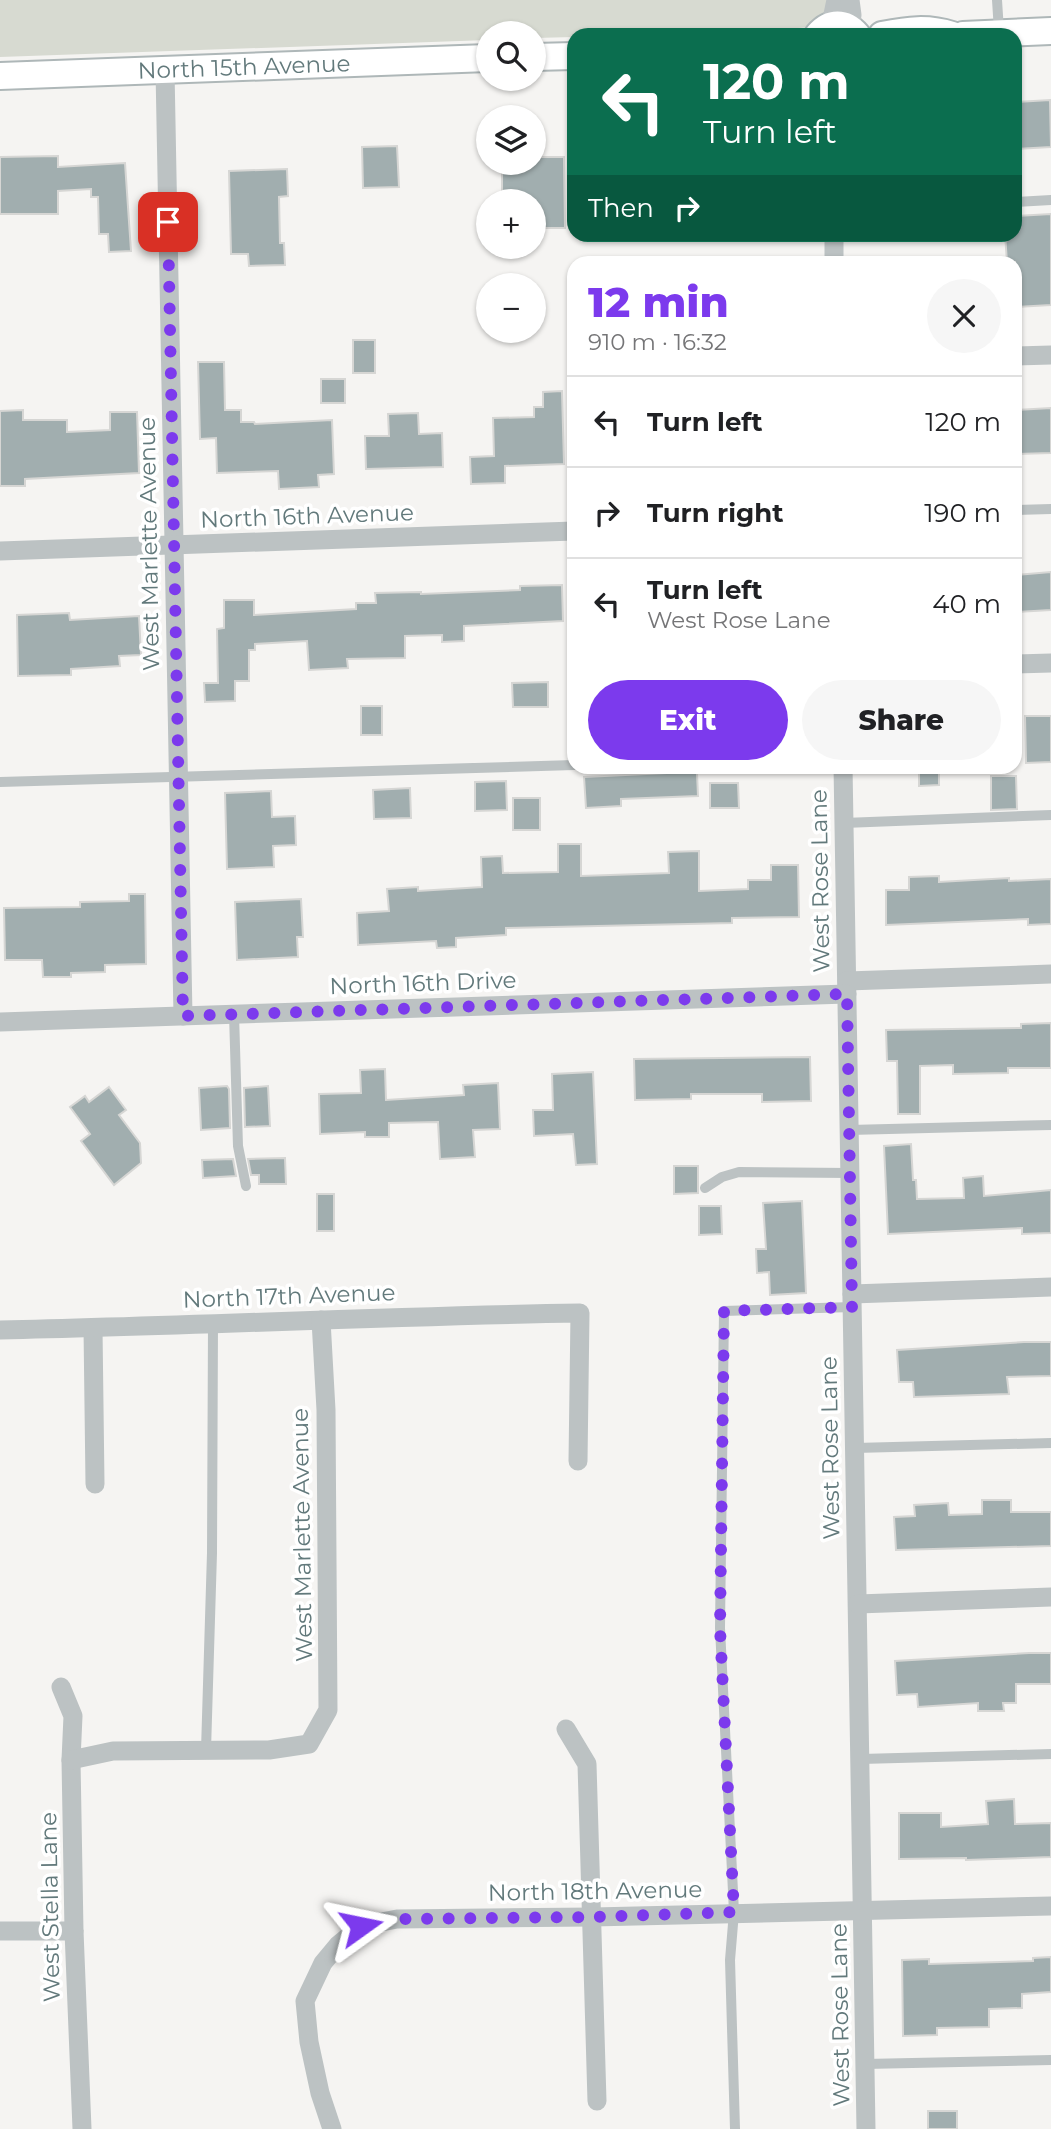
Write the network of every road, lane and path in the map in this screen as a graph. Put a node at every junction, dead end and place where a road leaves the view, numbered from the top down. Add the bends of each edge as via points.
1 (850, 0) edge
2 (997, 0) edge
3 (844, 27) edge
4 (999, 28) edge
5 (1051, 31) edge
6 (1022, 32) edge
7 (567, 56) edge
8 (546, 57) edge
9 (476, 58) edge
10 (165, 70) junction
11 (0, 76) edge
12 (1051, 200) edge
13 (1022, 202) edge
14 (1051, 355) edge
15 (1022, 356) edge
16 (1051, 509) edge
17 (1022, 510) edge
18 (567, 531) edge
19 (174, 545) junction
20 (0, 551) edge
21 (1051, 663) edge
22 (1022, 664) edge
23 (567, 765) edge
24 (843, 774) edge
25 (178, 776) junction
26 (0, 782) edge
27 (1051, 815) edge
28 (844, 823) junction
29 (1051, 974) edge
30 (847, 988) junction
31 (234, 1014) junction
32 (183, 1016) junction
33 (0, 1022) edge
34 (1051, 1125) edge
35 (849, 1130) junction
36 (850, 1173) junction
37 (246, 1186) dead end
38 (705, 1188) dead end
39 (1051, 1287) edge
40 (852, 1300) junction
41 (321, 1320) junction
42 (213, 1324) junction
43 (93, 1328) junction
44 (0, 1330) edge
45 (1051, 1443) edge
46 (855, 1448) junction
47 (578, 1461) dead end
48 (94, 1484) dead end
49 (1051, 1597) edge
50 (858, 1604) junction
51 (61, 1687) dead end
52 (566, 1729) dead end
53 (206, 1750) junction
54 (1051, 1754) edge
55 (860, 1759) junction
56 (71, 1760) junction
57 (1051, 1906) edge
58 (863, 1910) junction
59 (734, 1912) junction
60 (593, 1917) junction
61 (0, 1931) edge
62 (74, 1931) junction
63 (1051, 2060) edge
64 (865, 2064) junction
65 (597, 2101) dead end
66 (82, 2129) edge
67 (332, 2129) edge
68 (736, 2129) edge
69 (866, 2129) edge

1 - 3 street via 852,15
2 - 4 lane
5 - 6 street
7 - 8 street
9 - 10 street, North 15th Avenue
10 - 11 street, North 15th Avenue
10 - 19 street, West Marlette Avenue
12 - 13 lane
14 - 15 street
16 - 17 lane
18 - 19 street, North 16th Avenue
19 - 20 street, North 16th Avenue
19 - 25 street, West Marlette Avenue
21 - 22 street
23 - 25 lane
24 - 28 street, West Rose Lane
25 - 26 lane
25 - 32 street, West Marlette Avenue
27 - 28 lane
28 - 30 street, West Rose Lane
29 - 30 street, North 16th Drive
30 - 31 street, North 16th Drive
30 - 35 street, West Rose Lane
31 - 32 street, North 16th Drive
31 - 37 lane via 238,1146
32 - 33 street, North 16th Drive
34 - 35 lane
35 - 36 street, West Rose Lane
36 - 38 lane via 739,1172
36 - 40 street, West Rose Lane
39 - 40 street
40 - 46 street, West Rose Lane
40 - 59 lane via 724,1311 720,1628
41 - 42 street, North 17th Avenue
41 - 47 street, North 17th Avenue via 580,1313
41 - 53 street, West Marlette Avenue via 328,1710 309,1744 269,1750
42 - 43 street, North 17th Avenue
42 - 53 lane
43 - 44 street, North 17th Avenue
43 - 48 street
45 - 46 lane
46 - 50 street, West Rose Lane
49 - 50 street
50 - 55 street, West Rose Lane
51 - 56 street, West Stella Lane via 73,1716
52 - 60 street via 587,1764
53 - 56 street via 113,1751
54 - 55 lane
55 - 58 street, West Rose Lane
56 - 62 street, West Stella Lane
57 - 58 street, North 18th Avenue
58 - 59 street, North 18th Avenue
58 - 64 street, West Rose Lane
59 - 60 street, North 18th Avenue
59 - 68 lane via 730,1960
60 - 65 street
60 - 67 street, North 18th Avenue via 397,1919 361,1926 323,1962 305,2001 309,2042
61 - 62 street
62 - 66 street, West Stella Lane
63 - 64 lane
64 - 69 street, West Rose Lane

